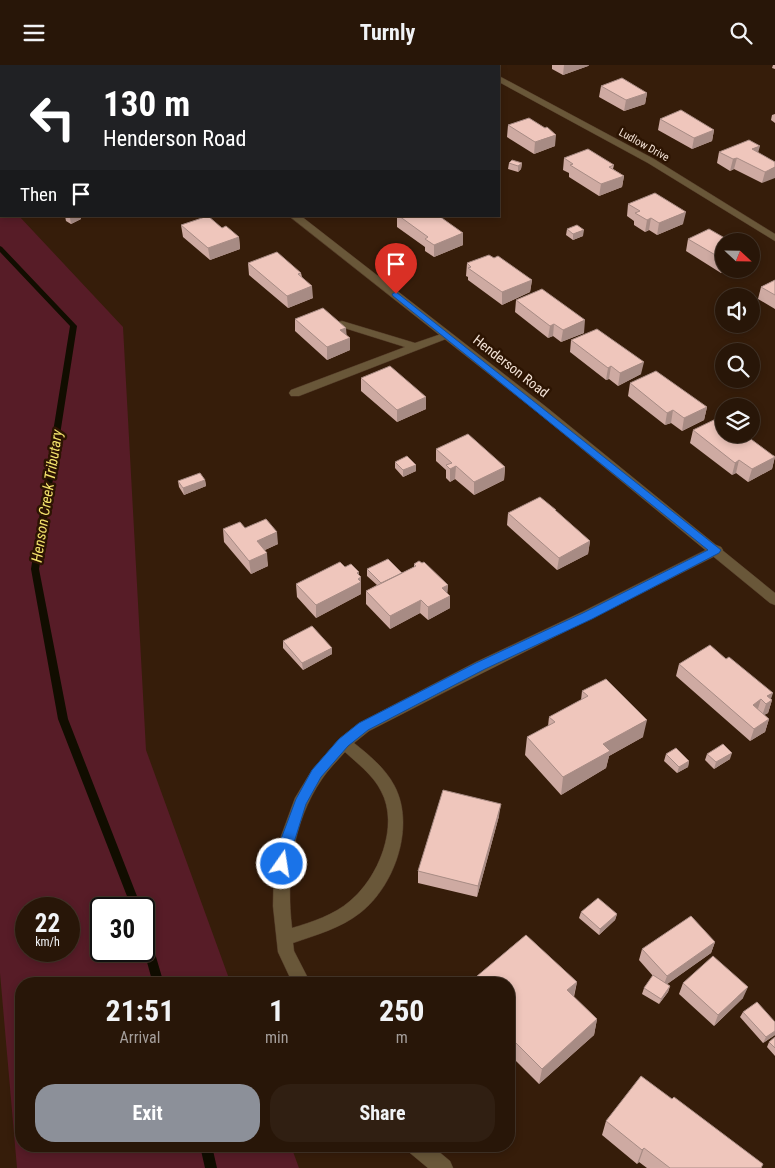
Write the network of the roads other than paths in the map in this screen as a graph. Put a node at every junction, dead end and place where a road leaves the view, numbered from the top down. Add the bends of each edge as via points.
1 (500, 80) edge
2 (295, 217) edge
3 (775, 238) edge
4 (342, 324) edge
5 (447, 335) junction
6 (416, 347) junction
7 (295, 393) dead end
8 (716, 550) junction
9 (775, 601) edge
10 (344, 743) junction
11 (284, 938) junction
12 (298, 977) edge
13 (424, 1152) edge
14 (443, 1168) edge

1 - 3 street, Ludlow Drive via 650,161
2 - 5 street, Henderson Road
4 - 6 street
5 - 6 street
5 - 8 street, Henderson Road
6 - 7 street
8 - 9 street, Henderson Road
8 - 10 street via 588,616 481,666 364,727
10 - 11 street via 316,774 300,803 288,839 282,864
10 - 11 street via 378,774 392,796 396,819 392,849 380,875 362,900 316,929
11 - 12 street via 286,952
13 - 14 street

